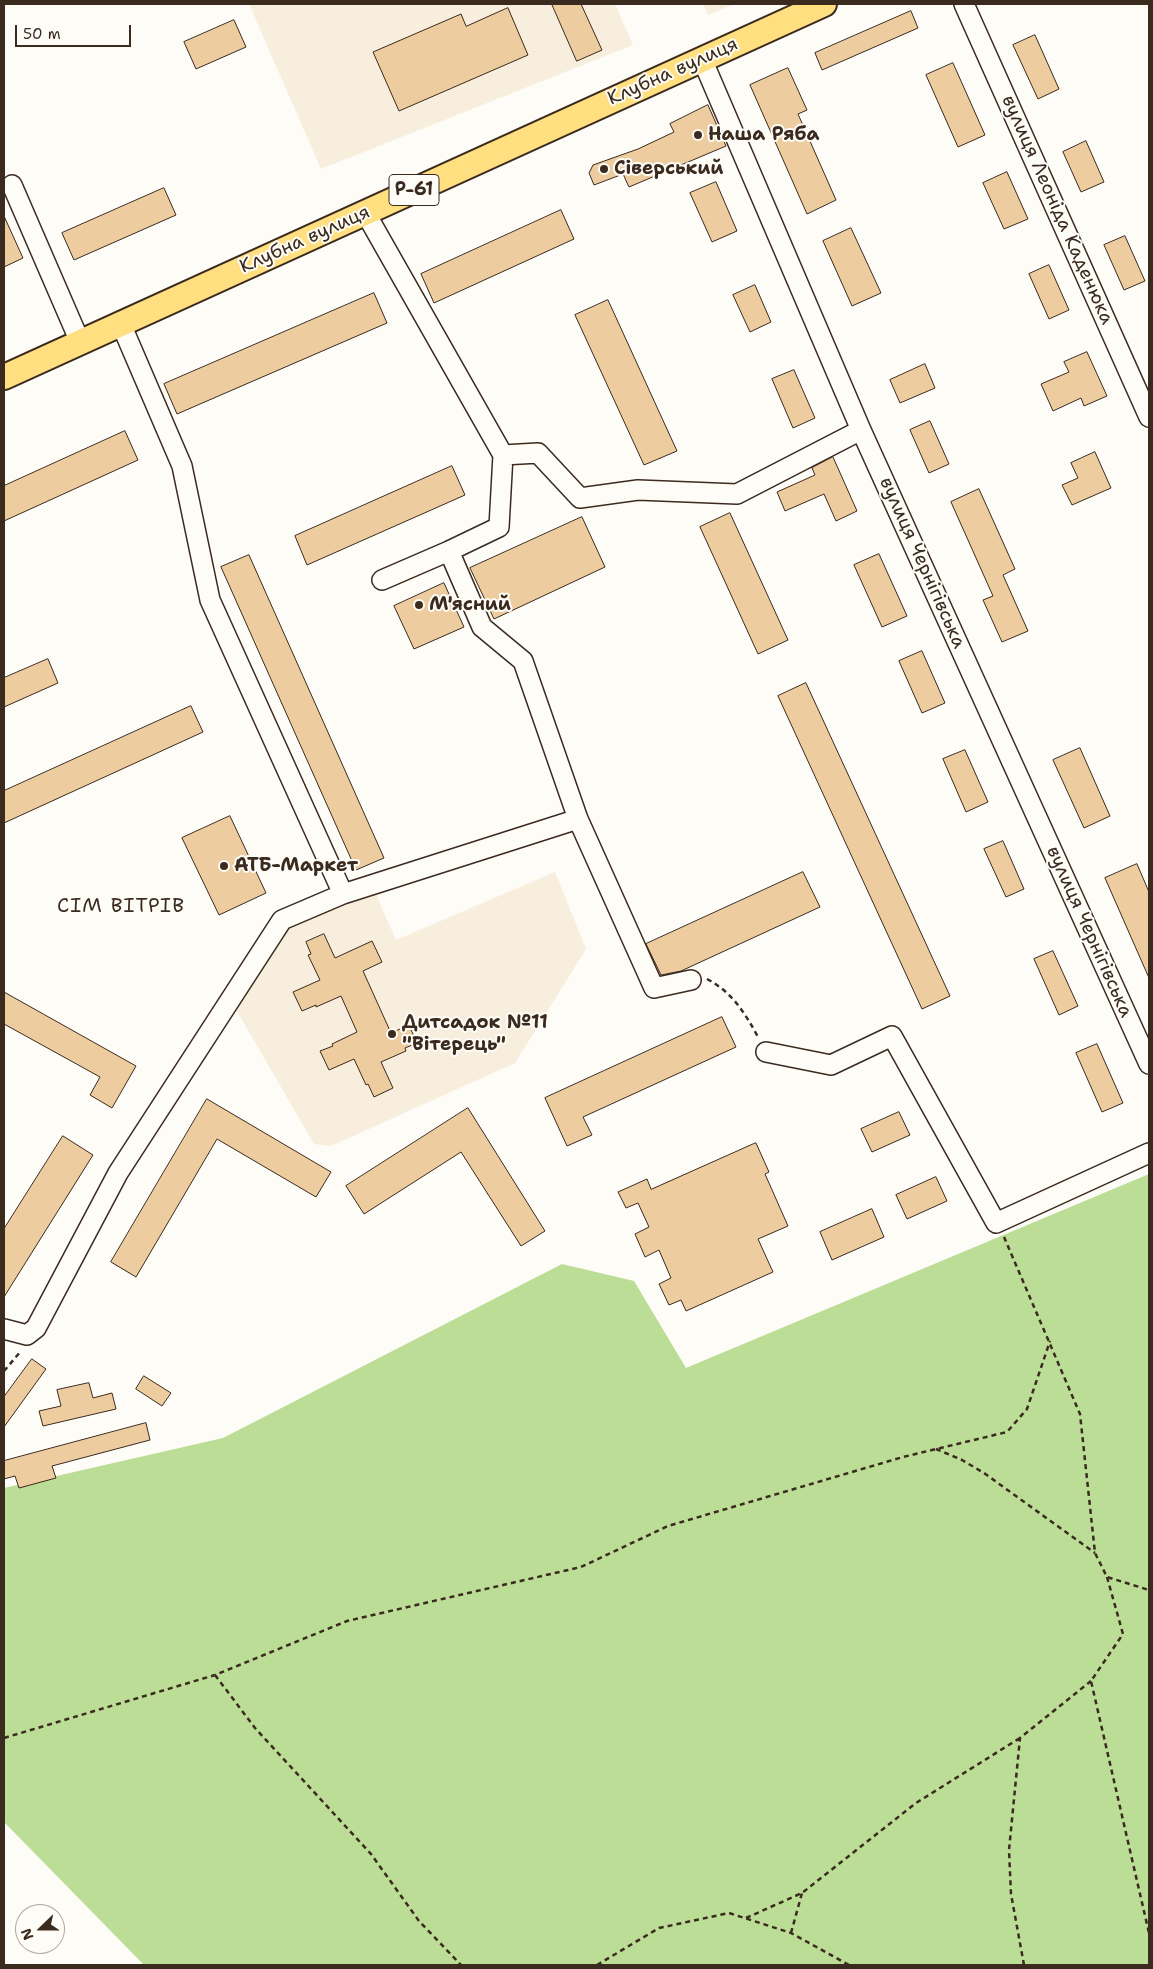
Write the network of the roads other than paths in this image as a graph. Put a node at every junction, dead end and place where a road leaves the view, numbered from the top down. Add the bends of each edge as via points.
1 (824, 4) edge
2 (964, 4) edge
3 (702, 59) junction
4 (12, 185) dead end
5 (365, 212) junction
6 (121, 324) junction
7 (80, 342) junction
8 (4, 377) edge
9 (1149, 417) edge
10 (861, 430) junction
11 (504, 455) junction
12 (449, 551) junction
13 (382, 580) dead end
14 (578, 819) junction
15 (343, 894) junction
16 (691, 980) road end
17 (766, 1052) road end
18 (1149, 1064) edge
19 (1149, 1153) edge
20 (4, 1329) edge

1 - 3 main road, Клубна вулиця / Р-61
2 - 9 street, вулиця Леоніда Каденюка
3 - 5 main road, Клубна вулиця / Р-61
3 - 10 street, вулиця Чернігівська
4 - 7 street
5 - 6 main road, Клубна вулиця / Р-61
5 - 11 street
6 - 7 main road, Клубна вулиця / Р-61
6 - 15 street via 182,466 210,600
7 - 8 main road, Клубна вулиця / Р-61
10 - 11 street via 737,494 638,490 580,498 538,453
10 - 18 street, вулиця Чернігівська
11 - 12 street via 499,527
12 - 13 street
12 - 14 street via 482,627 523,661
14 - 15 street
14 - 16 street via 654,988
15 - 20 street via 282,920 118,1173 36,1328 27,1335
17 - 19 street via 831,1065 892,1036 996,1223

